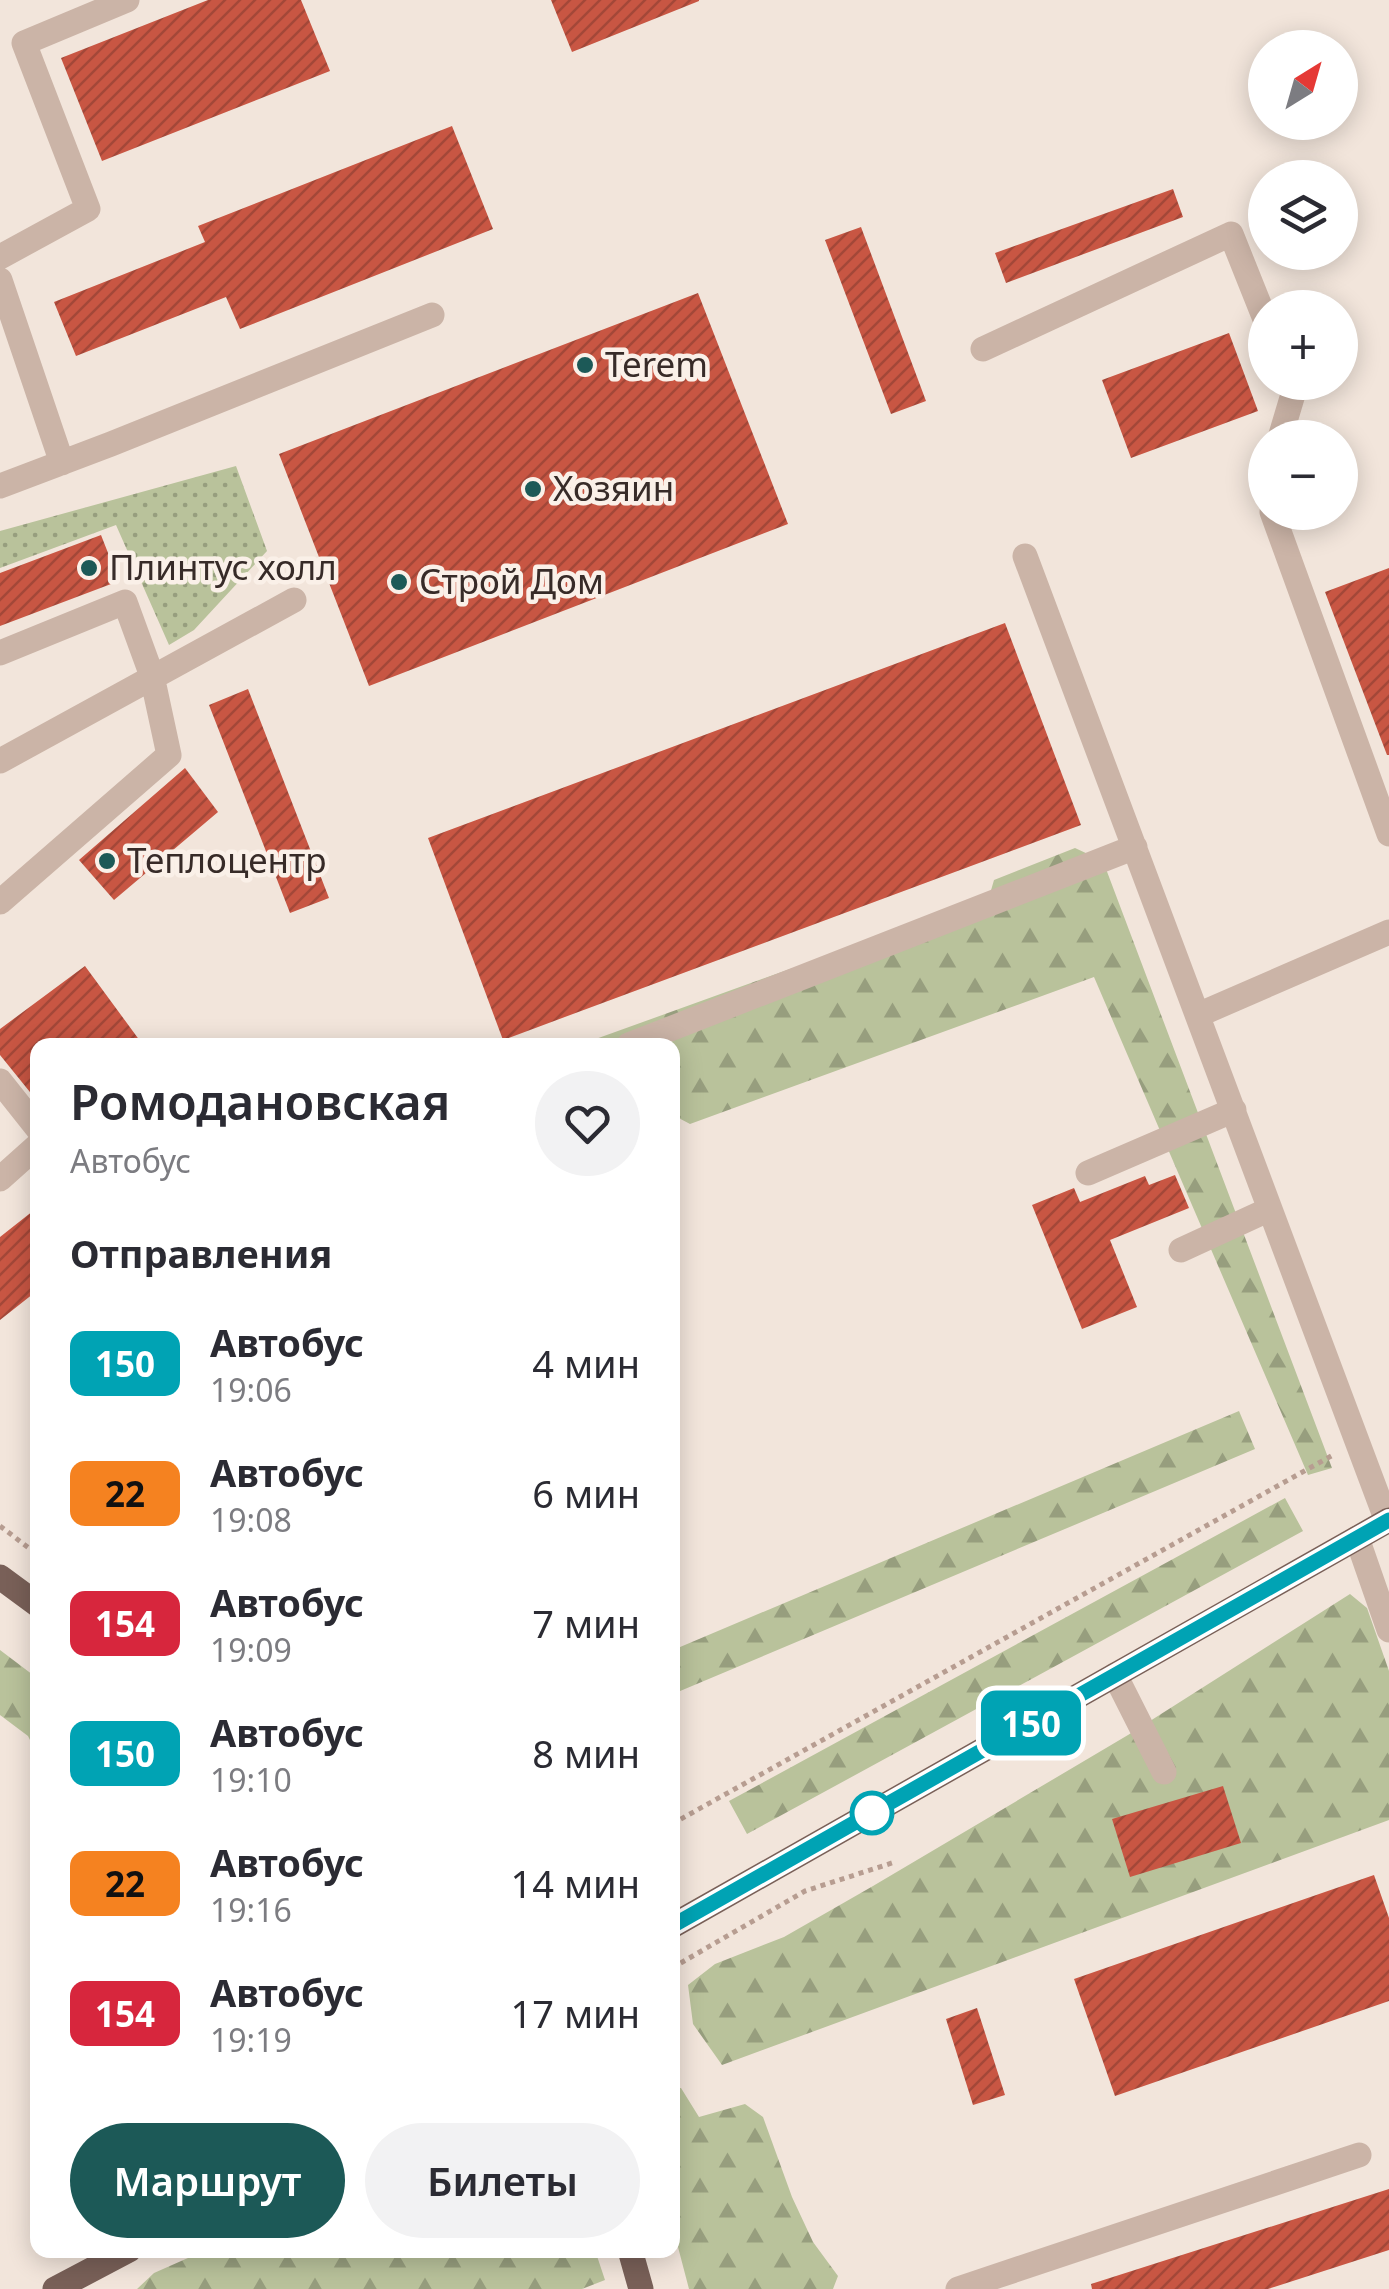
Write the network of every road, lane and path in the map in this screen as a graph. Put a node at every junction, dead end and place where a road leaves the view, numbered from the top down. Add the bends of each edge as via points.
1 (127, 0) edge
2 (0, 257) edge
3 (0, 280) edge
4 (1254, 290) edge
5 (432, 314) dead end
6 (983, 348) dead end
7 (62, 462) junction
8 (0, 486) edge
9 (1279, 530) edge
10 (1025, 556) dead end
11 (294, 600) dead end
12 (0, 653) edge
13 (152, 676) junction
14 (0, 761) edge
15 (1389, 834) edge
16 (1135, 847) junction
17 (0, 902) edge
18 (1389, 932) edge
19 (1198, 1015) junction
20 (648, 1038) edge
21 (0, 1081) edge
22 (1234, 1110) junction
23 (30, 1119) edge
24 (30, 1152) edge
25 (1088, 1173) dead end
26 (0, 1179) edge
27 (1270, 1209) junction
28 (1181, 1250) dead end
29 (1358, 1441) junction
30 (1388, 1520) edge
31 (0, 1526) edge
32 (1356, 1538) junction
33 (30, 1549) edge
34 (0, 1576) edge
35 (1384, 1595) edge
36 (30, 1599) edge
37 (1389, 1630) edge
38 (1115, 1675) junction
39 (1164, 1772) dead end
40 (680, 1820) edge
41 (894, 1862) dead end
42 (680, 1921) edge
43 (680, 1963) edge
44 (1360, 2155) dead end
45 (114, 2258) edge
46 (631, 2258) edge
47 (636, 2285) edge
48 (57, 2289) edge
49 (958, 2289) edge

1 - 2 lane via 24,43 88,209
3 - 7 lane
4 - 6 lane via 1231,234
5 - 7 lane
7 - 8 lane
9 - 15 lane
10 - 16 lane
11 - 13 lane
12 - 13 lane via 125,602
13 - 14 lane
13 - 17 lane via 169,755
16 - 19 lane
16 - 20 lane
18 - 19 lane
19 - 22 lane
21 - 23 lane
22 - 25 lane
22 - 27 lane
24 - 26 lane
27 - 28 lane
27 - 29 lane
29 - 30 lane
29 - 40 path
30 - 32 main road
31 - 33 path
32 - 35 lane
32 - 38 main road
34 - 36 main road
35 - 37 lane
38 - 39 lane
38 - 42 main road
41 - 43 path via 805,1891
44 - 49 lane
45 - 48 main road
46 - 47 main road

